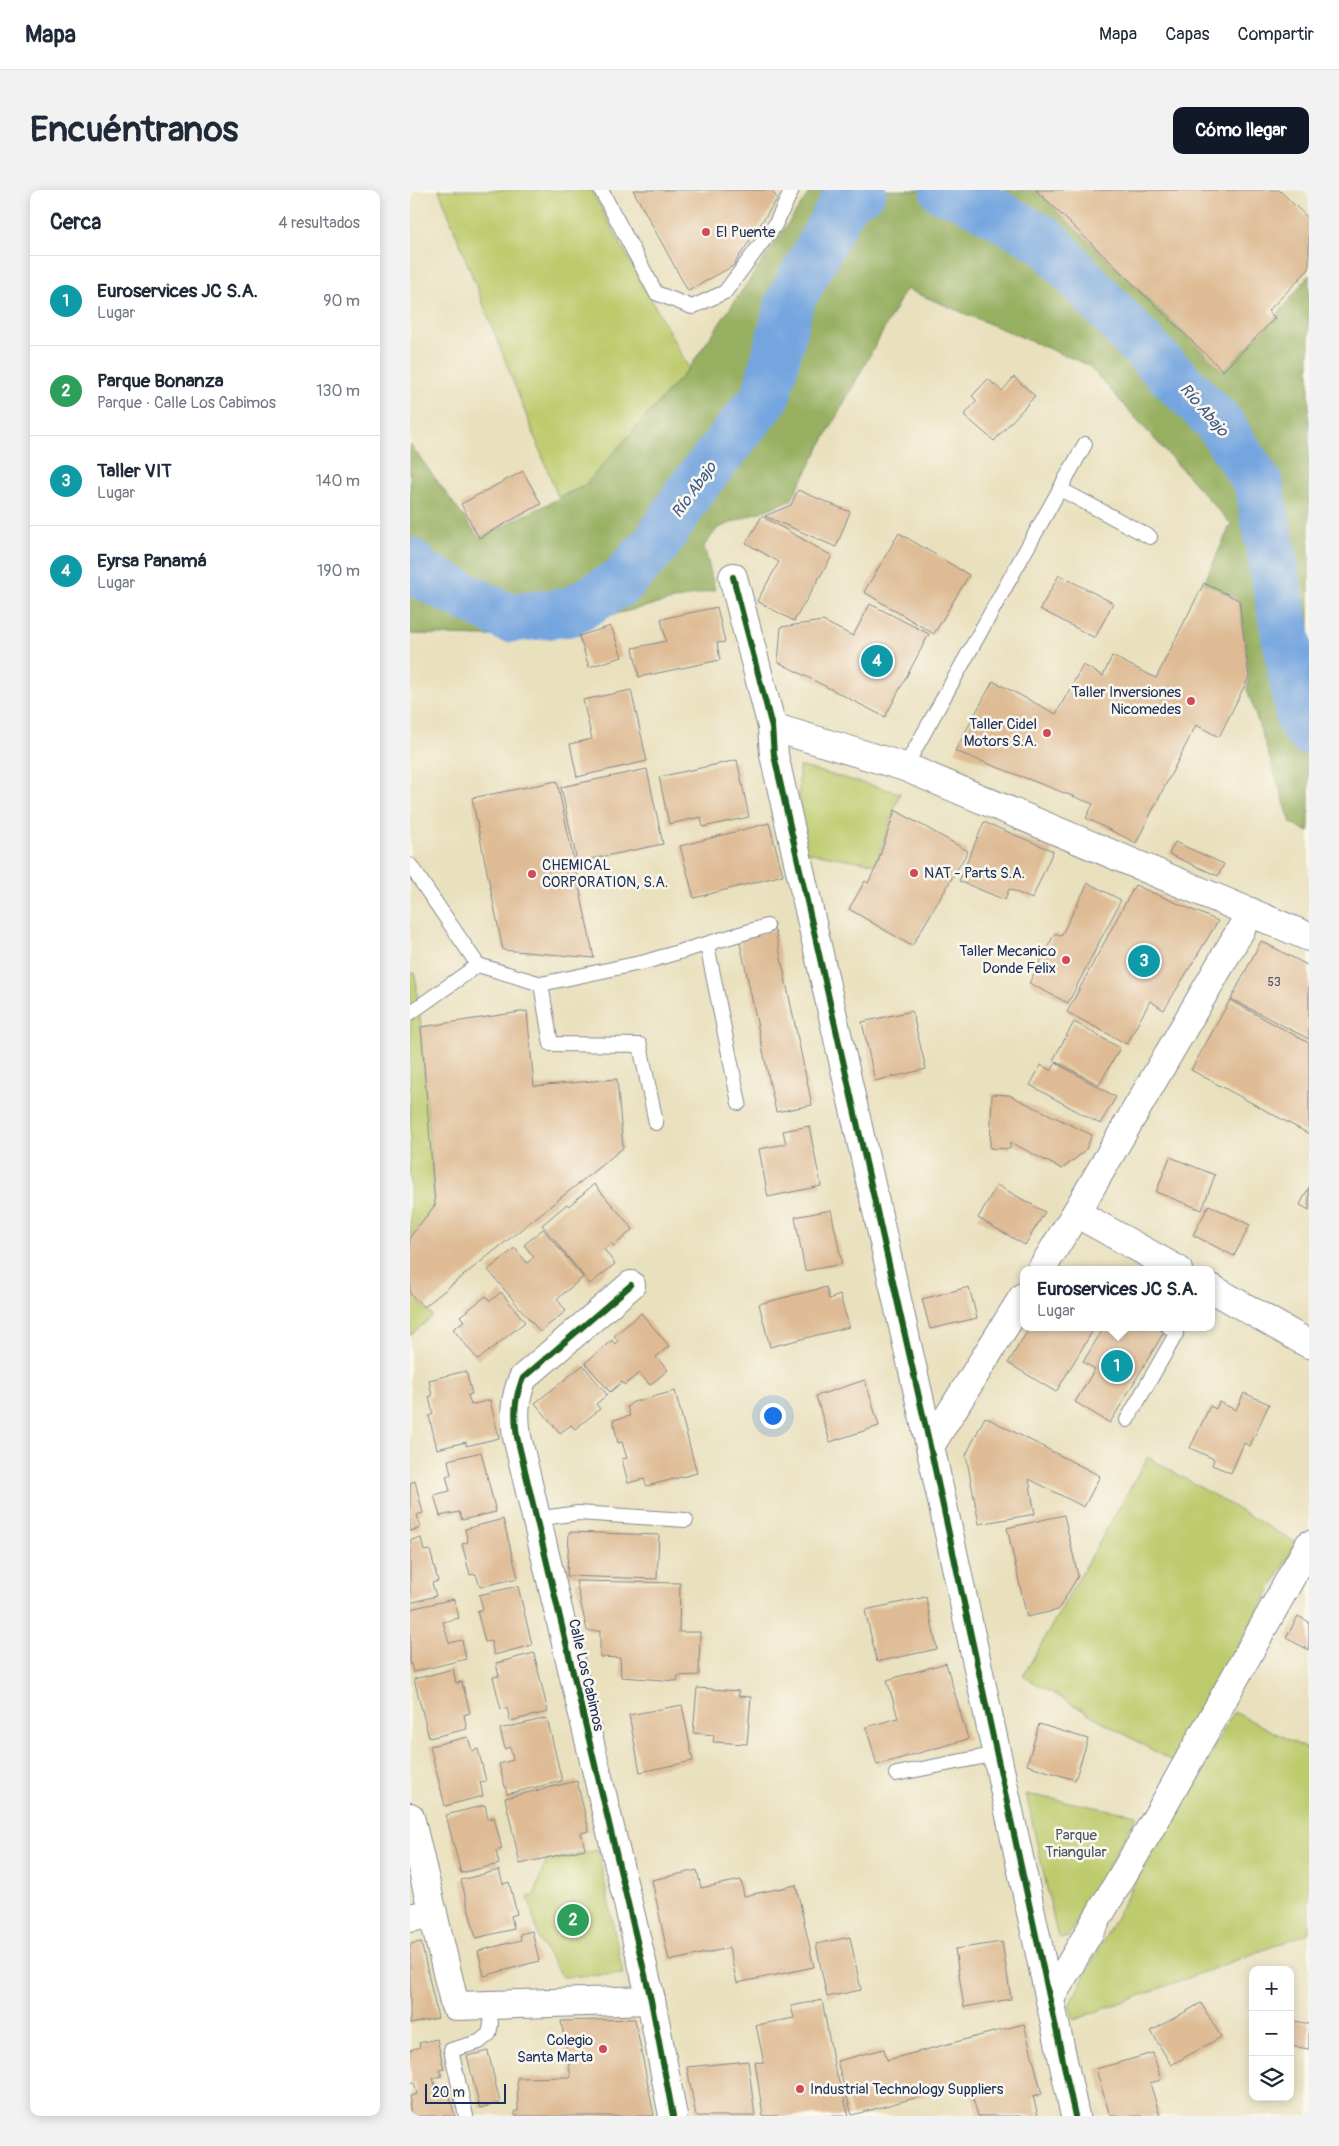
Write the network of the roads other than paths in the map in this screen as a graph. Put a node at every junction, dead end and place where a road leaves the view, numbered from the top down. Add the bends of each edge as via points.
1 (601, 190) edge
2 (790, 190) edge
3 (1085, 444) dead end
4 (1060, 489) junction
5 (1150, 537) dead end
6 (733, 578) dead end
7 (772, 727) junction
8 (905, 767) junction
9 (410, 865) edge
10 (1251, 912) junction
11 (767, 926) dead end
12 (1309, 936) edge
13 (707, 945) junction
14 (478, 965) junction
15 (541, 984) junction
16 (410, 1013) edge
17 (739, 1103) dead end
18 (656, 1123) dead end
19 (1076, 1213) junction
20 (1043, 1266) edge
21 (1164, 1266) edge
22 (630, 1285) dead end
23 (1215, 1290) edge
24 (1020, 1303) edge
25 (1173, 1331) edge
26 (1309, 1344) edge
27 (1127, 1420) dead end
28 (930, 1446) junction
29 (536, 1519) junction
30 (686, 1520) dead end
31 (1309, 1545) edge
32 (997, 1754) junction
33 (896, 1774) dead end
34 (410, 1817) edge
35 (422, 1916) edge
36 (1051, 1997) junction
37 (651, 2000) junction
38 (488, 2005) junction
39 (466, 2116) edge
40 (673, 2116) edge
41 (1075, 2116) edge

1 - 2 lane via 656,293 692,307 725,292 775,225
3 - 4 lane
4 - 5 lane
4 - 8 lane
6 - 7 street
7 - 8 street
7 - 28 street via 774,755
8 - 10 street
9 - 14 lane
10 - 12 street
10 - 19 street
11 - 13 lane
13 - 15 lane
13 - 17 lane
14 - 15 lane
14 - 16 lane
15 - 18 lane via 551,1044 640,1045
19 - 20 street
19 - 21 street
22 - 29 street, Calle Los Cabimos via 523,1378 517,1392 514,1414 517,1437
23 - 26 street
24 - 28 street
25 - 27 lane via 1176,1334
28 - 32 street
29 - 30 lane via 578,1513
29 - 37 street, Calle Los Cabimos
31 - 36 street via 1161,1810
32 - 33 lane
32 - 36 street
34 - 35 street
35 - 38 street via 455,2006
36 - 41 street
37 - 38 street
37 - 40 street, Calle Los Cabimos
38 - 39 lane via 489,2034 479,2042 451,2050

